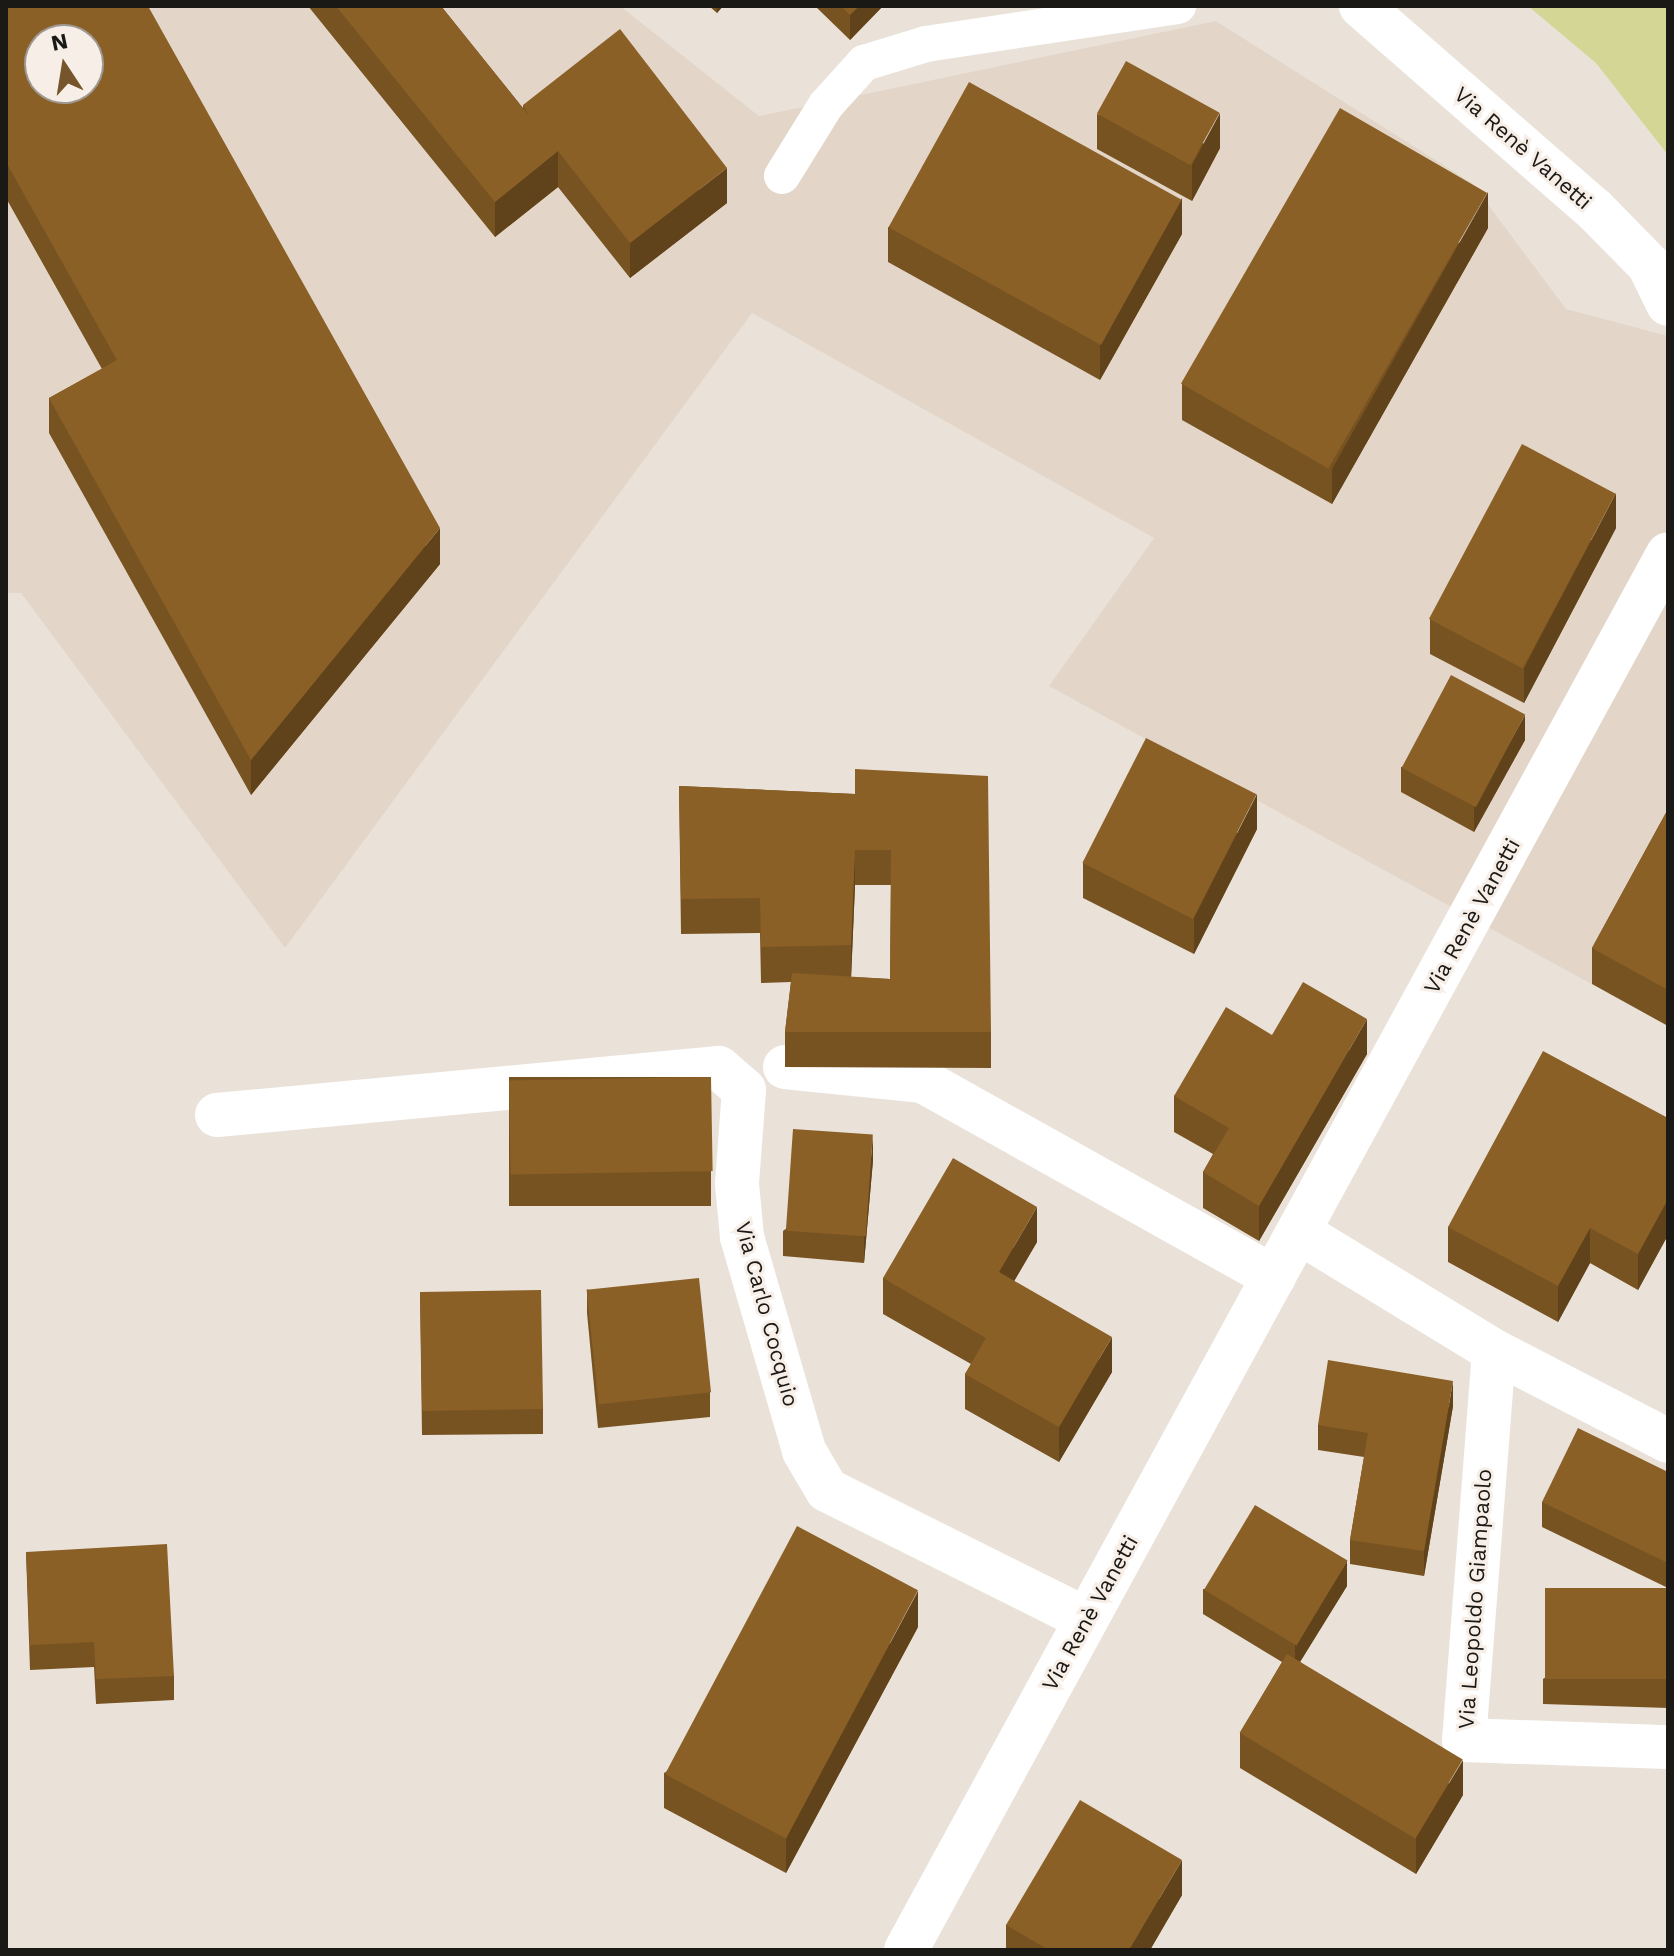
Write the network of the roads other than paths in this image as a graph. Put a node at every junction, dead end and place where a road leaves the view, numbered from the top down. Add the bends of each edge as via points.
1 (1178, 6) edge
2 (1361, 6) edge
3 (782, 176) dead end
4 (1668, 304) edge
5 (1668, 554) edge
6 (785, 1067) edge
7 (217, 1115) dead end
8 (1299, 1232) junction
9 (1274, 1277) junction
10 (1494, 1351) junction
11 (1668, 1441) edge
12 (1086, 1619) junction
13 (1668, 1747) edge
14 (906, 1950) edge

1 - 3 lane via 926,44 864,63 826,105
2 - 4 street, Via Renè Vanetti via 1594,209 1649,265
5 - 8 street, Via Renè Vanetti
6 - 9 street via 923,1081
7 - 12 street, Via Carlo Cocquio via 719,1068 744,1090 737,1184 742,1237 804,1451 827,1490
8 - 9 street, Via Renè Vanetti
8 - 10 street
9 - 12 street, Via Renè Vanetti
10 - 11 street
10 - 13 street, Via Leopoldo Giampaolo via 1464,1740
12 - 14 street, Via Renè Vanetti

